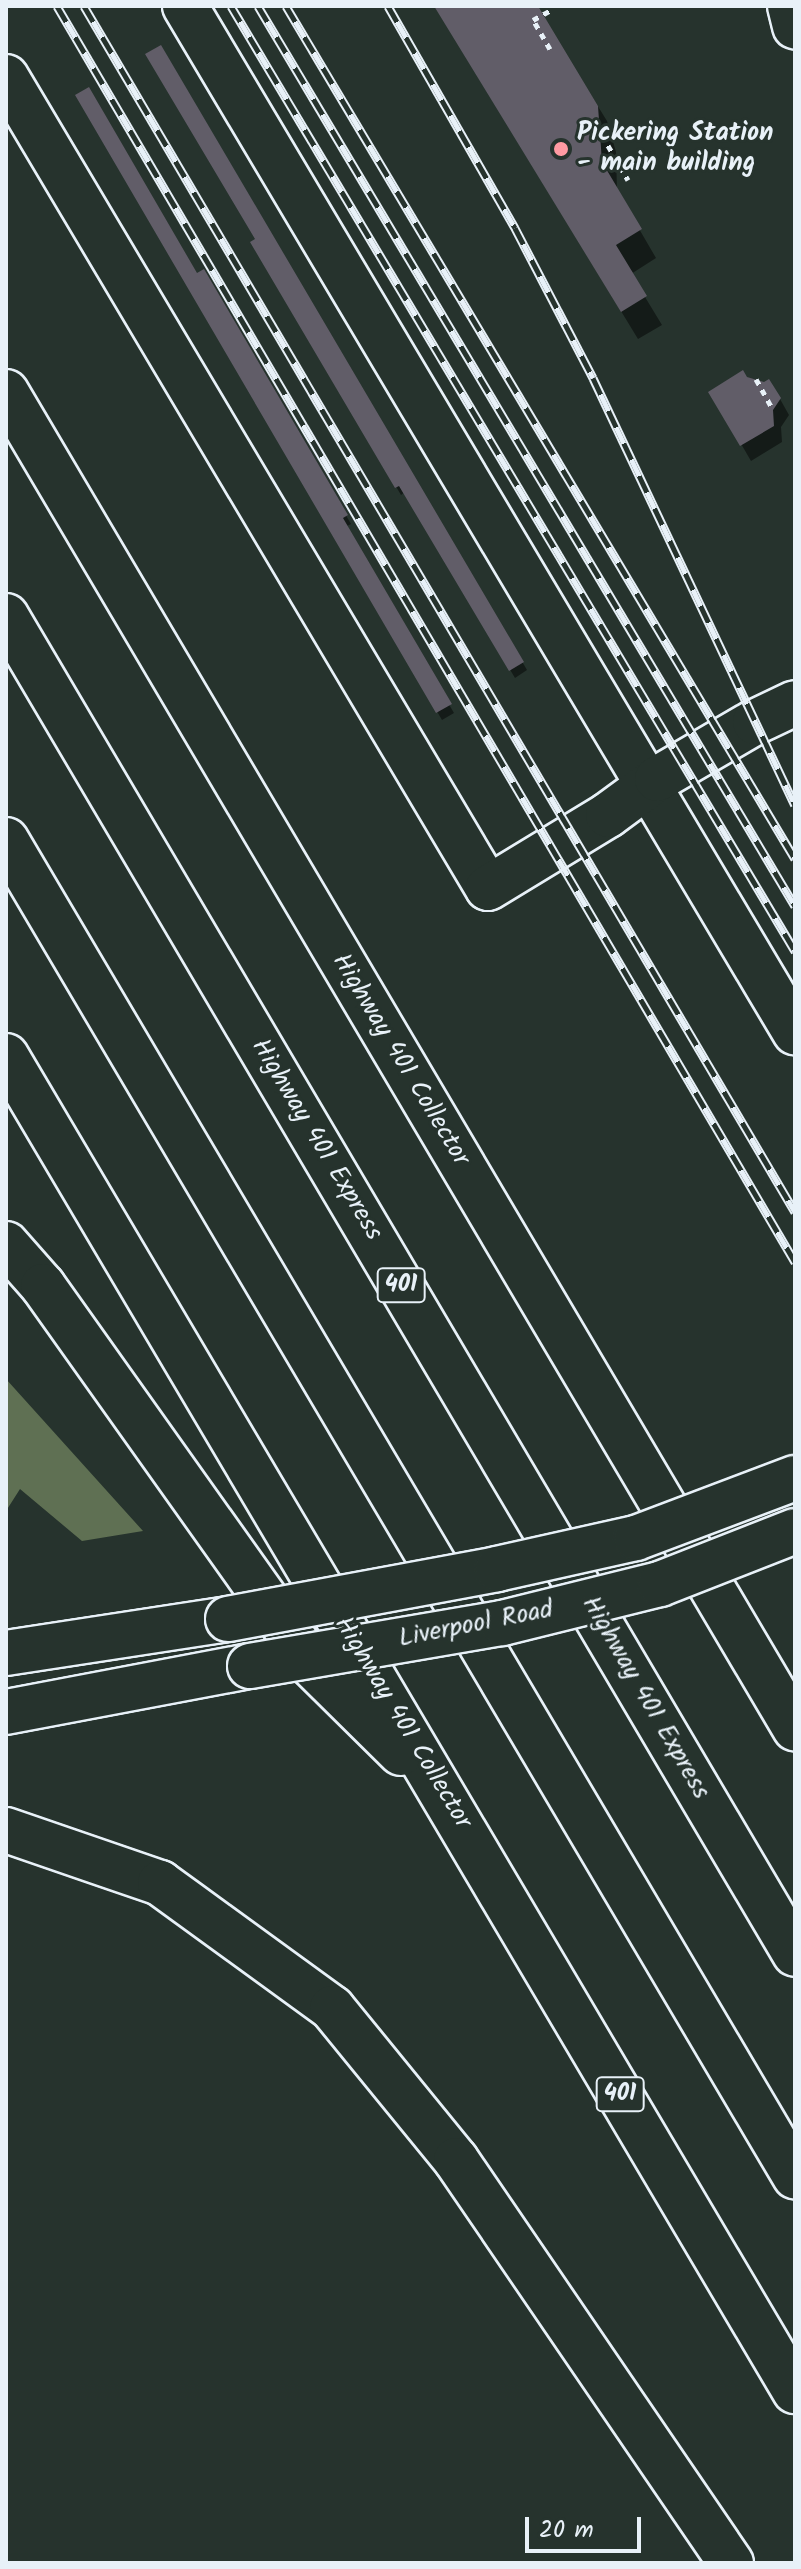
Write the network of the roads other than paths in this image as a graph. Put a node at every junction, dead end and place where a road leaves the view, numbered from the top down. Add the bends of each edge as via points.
1 (185, 6) edge
2 (790, 6) edge
3 (795, 26) edge
4 (6, 77) edge
5 (6, 392) edge
6 (6, 616) edge
7 (795, 703) edge
8 (650, 783) junction
9 (6, 840) edge
10 (795, 1032) edge
11 (6, 1056) edge
12 (6, 1244) edge
13 (795, 1478) edge
14 (795, 1531) edge
15 (6, 1653) edge
16 (6, 1712) edge
17 (795, 1728) edge
18 (445, 1796) junction
19 (6, 1830) edge
20 (795, 1954) edge
21 (795, 2176) edge
22 (795, 2391) edge
23 (731, 2563) edge

1 - 8 main road
2 - 3 main road
4 - 8 main road via 488,888 608,815
5 - 17 main road, Highway 401 Collector
6 - 20 main road, Highway 401 Express / 401
7 - 8 main road
8 - 10 main road
9 - 21 main road
11 - 18 main road, Highway 401 Collector / 401
12 - 18 main road via 43,1286 312,1665
13 - 15 main road, Liverpool Road, bridge via 636,1538 497,1569
14 - 16 main road, Liverpool Road, bridge via 645,1588 502,1623
18 - 22 main road, Highway 401 Collector / 401
19 - 23 main road via 160,1883 332,2008 456,2160

